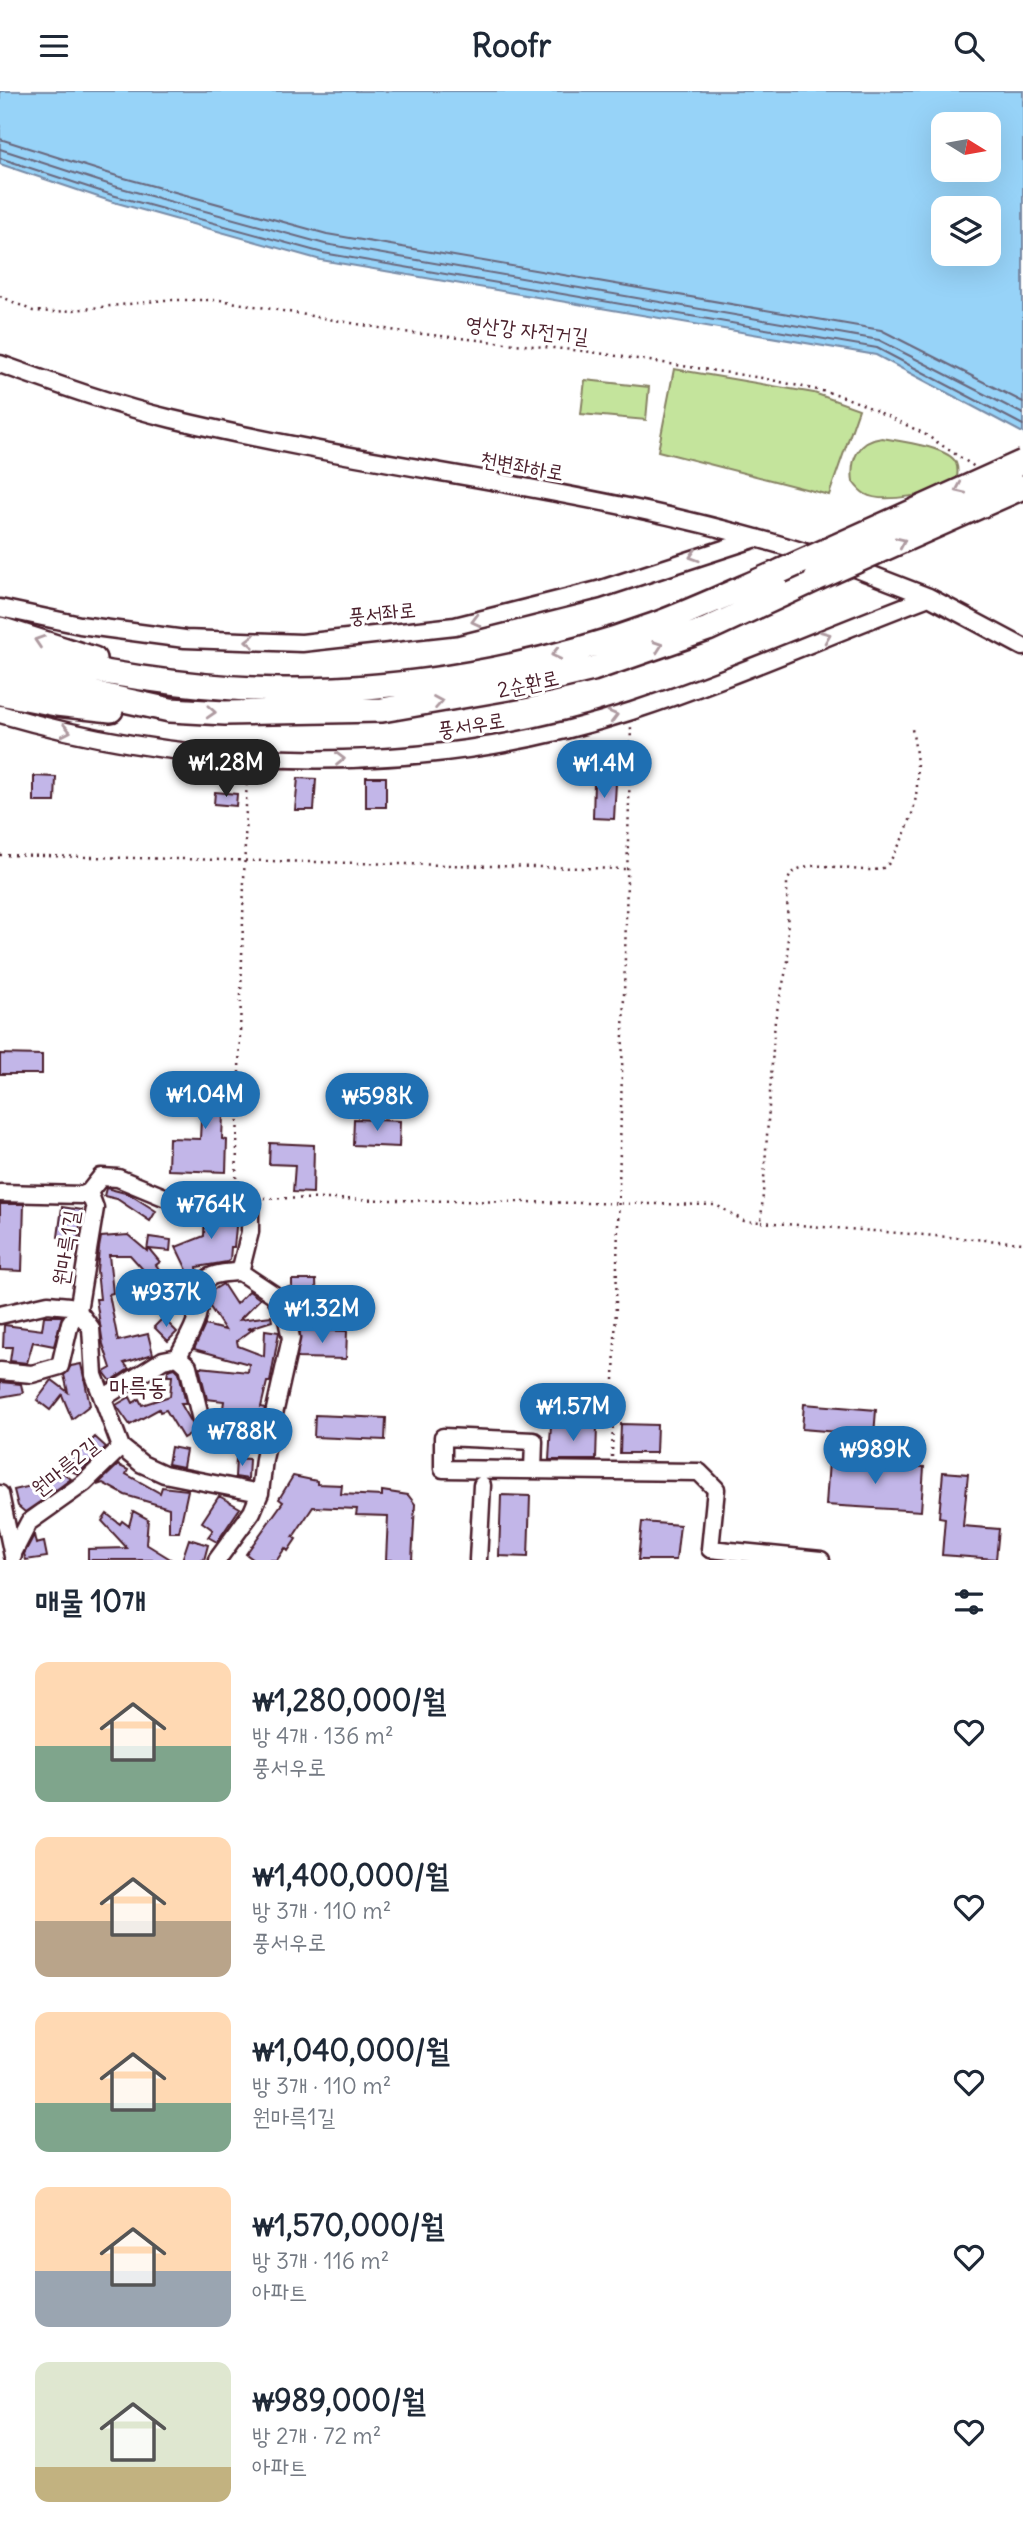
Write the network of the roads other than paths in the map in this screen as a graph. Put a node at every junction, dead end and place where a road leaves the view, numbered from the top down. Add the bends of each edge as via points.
1 (0, 364) edge
2 (1023, 462) edge
3 (1023, 487) edge
4 (759, 537) junction
5 (929, 597) junction
6 (0, 608) edge
7 (0, 629) edge
8 (1023, 647) edge
9 (0, 650) edge
10 (0, 673) edge
11 (150, 679) junction
12 (0, 693) edge
13 (170, 710) junction
14 (0, 714) edge
15 (89, 1192) junction
16 (0, 1193) edge
17 (240, 1272) junction
18 (78, 1311) junction
19 (0, 1315) edge
20 (178, 1357) junction
21 (0, 1371) edge
22 (103, 1398) junction
23 (216, 1428) dead end
24 (121, 1447) junction
25 (533, 1470) junction
26 (482, 1485) dead end
27 (260, 1493) junction
28 (0, 1494) edge
29 (13, 1557) edge
30 (217, 1560) edge
31 (478, 1560) edge
32 (821, 1560) edge

1 - 4 street, 천변좌하로 via 181,422 655,511
2 -> 11 highway, 2순환로, bridge via 653,625 570,651 452,675 368,686 283,690
13 -> 3 highway, 2순환로, bridge via 382,710 593,669 708,628
4 - 5 street, 천변좌하로
4 -> 6 street, 풍서좌로 via 598,590 455,626 302,643 185,639 80,625
5 - 8 street, 천변좌하로
14 -> 5 street, 풍서우로 via 154,748 247,758 344,760 444,751 540,735 632,711
11 -> 7 highway
9 - 11 highway, 2순환로 via 64,666
10 - 13 highway, 2순환로
12 - 13 highway via 88,709
15 - 16 street, 원마륵1길
15 - 17 street, 원마륵1길 via 101,1177 118,1178 163,1197 243,1197 250,1231
15 - 18 street, 원마륵1길 via 95,1208
17 - 20 street via 216,1273 206,1279 197,1317
17 - 27 street via 273,1294 285,1311 291,1338
18 - 19 street via 48,1304
18 - 21 street via 70,1323 60,1366 32,1374
18 - 22 street, 원마륵2길 via 91,1328 94,1375
20 - 22 street via 163,1360
20 - 23 street via 188,1366 201,1420
22 - 24 street, 원마륵2길
24 - 27 street, 원마륵2길 via 164,1474
24 - 29 street, 원마륵2길 via 85,1483 29,1522
25 - 25 street via 443,1469 443,1437 534,1441
25 - 32 street via 699,1472 716,1489 710,1549
26 - 31 street
27 - 30 street via 252,1512
28 - 29 street

